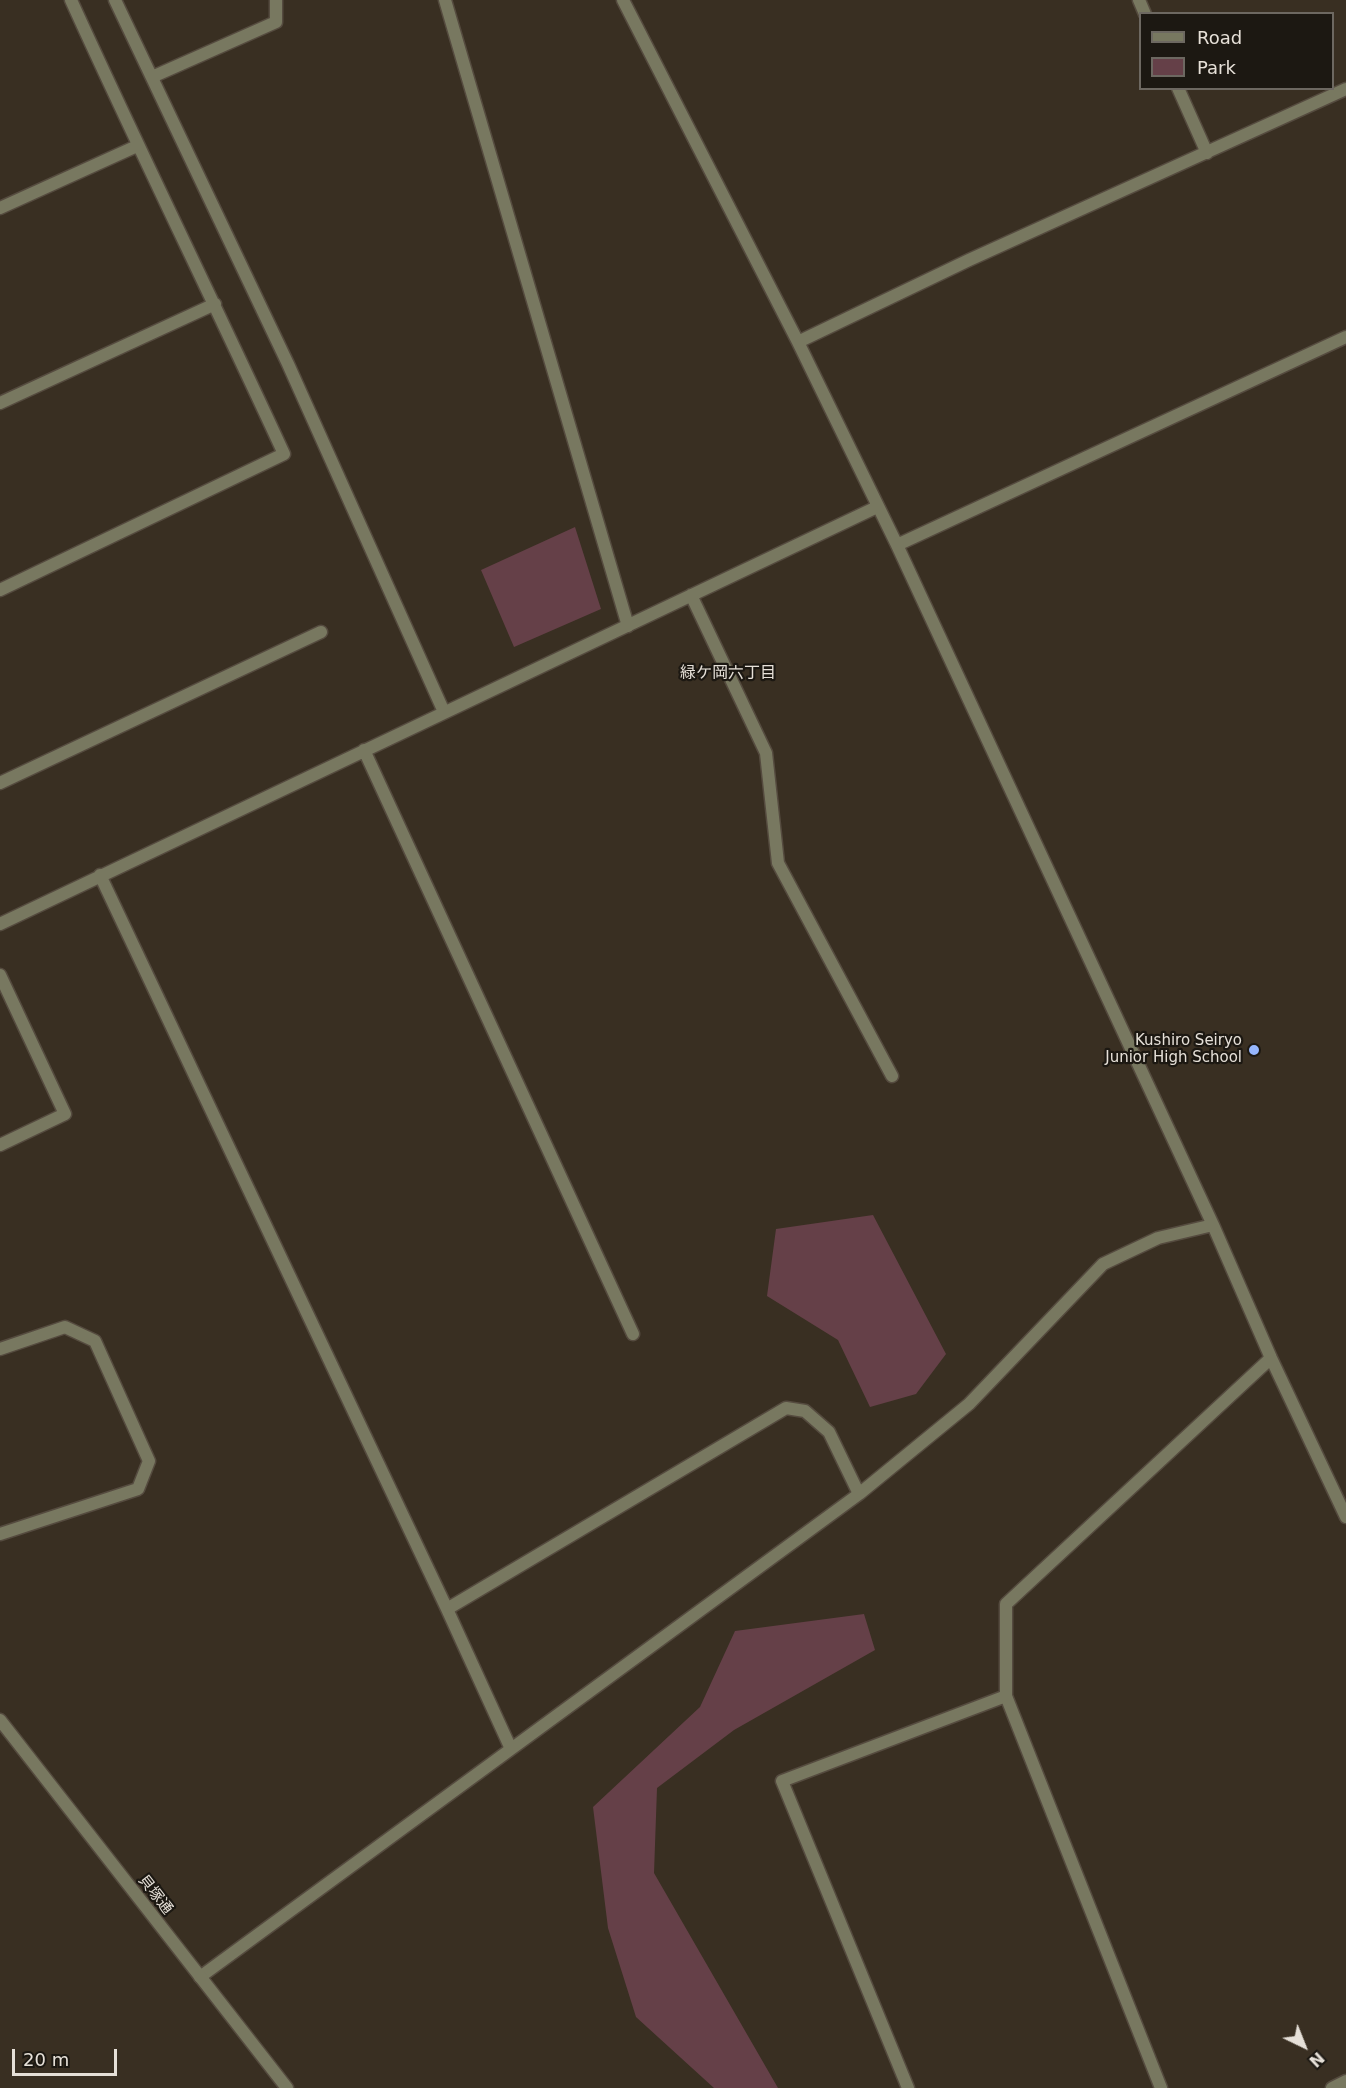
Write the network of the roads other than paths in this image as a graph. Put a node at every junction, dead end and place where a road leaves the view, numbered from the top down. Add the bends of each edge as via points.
1 (70, 0) edge
2 (115, 0) edge
3 (276, 0) edge
4 (445, 0) edge
5 (623, 0) edge
6 (152, 77) junction
7 (1346, 89) edge
8 (1179, 90) edge
9 (137, 146) junction
10 (1207, 153) junction
11 (0, 208) edge
12 (215, 304) junction
13 (1346, 337) edge
14 (798, 342) junction
15 (0, 403) edge
16 (877, 507) junction
17 (897, 545) junction
18 (0, 590) edge
19 (691, 596) junction
20 (627, 626) junction
21 (321, 632) dead end
22 (444, 712) junction
23 (364, 750) junction
24 (0, 783) edge
25 (100, 875) junction
26 (1, 919) edge
27 (0, 975) edge
28 (892, 1076) dead end
29 (0, 1145) edge
30 (1213, 1225) junction
31 (633, 1334) dead end
32 (0, 1349) edge
33 (1271, 1358) junction
34 (859, 1494) junction
35 (1346, 1517) edge
36 (0, 1534) edge
37 (447, 1609) junction
38 (1006, 1696) junction
39 (0, 1720) edge
40 (511, 1749) junction
41 (200, 1977) junction
42 (1346, 2081) edge
43 (287, 2088) edge
44 (908, 2088) edge
45 (1161, 2088) edge
46 (1332, 2088) edge

1 - 9 street
2 - 6 street
3 - 6 street via 276,22
4 - 20 street
5 - 14 street
6 - 22 street via 288,364
7 - 10 street
8 - 10 street
9 - 11 street
9 - 12 street
10 - 14 street
12 - 15 street
12 - 18 street via 284,454
13 - 17 street
14 - 16 street
16 - 17 street
16 - 19 street
17 - 30 street
19 - 20 street
19 - 28 street via 766,753 778,863
20 - 22 street
21 - 24 street
22 - 23 street
23 - 25 street
23 - 31 street
25 - 26 street
25 - 37 street
27 - 29 street via 65,1114
30 - 33 street
30 - 34 street via 1158,1238 1102,1264 969,1404
32 - 36 street via 65,1327 95,1341 149,1461 138,1489
33 - 35 street
33 - 38 street via 1006,1604
34 - 37 street via 829,1432 805,1411 786,1408
34 - 40 street
37 - 40 street
38 - 44 street via 782,1781
38 - 45 street
39 - 41 street, 貝塚通
40 - 41 street
41 - 43 street, 貝塚通
42 - 46 street

